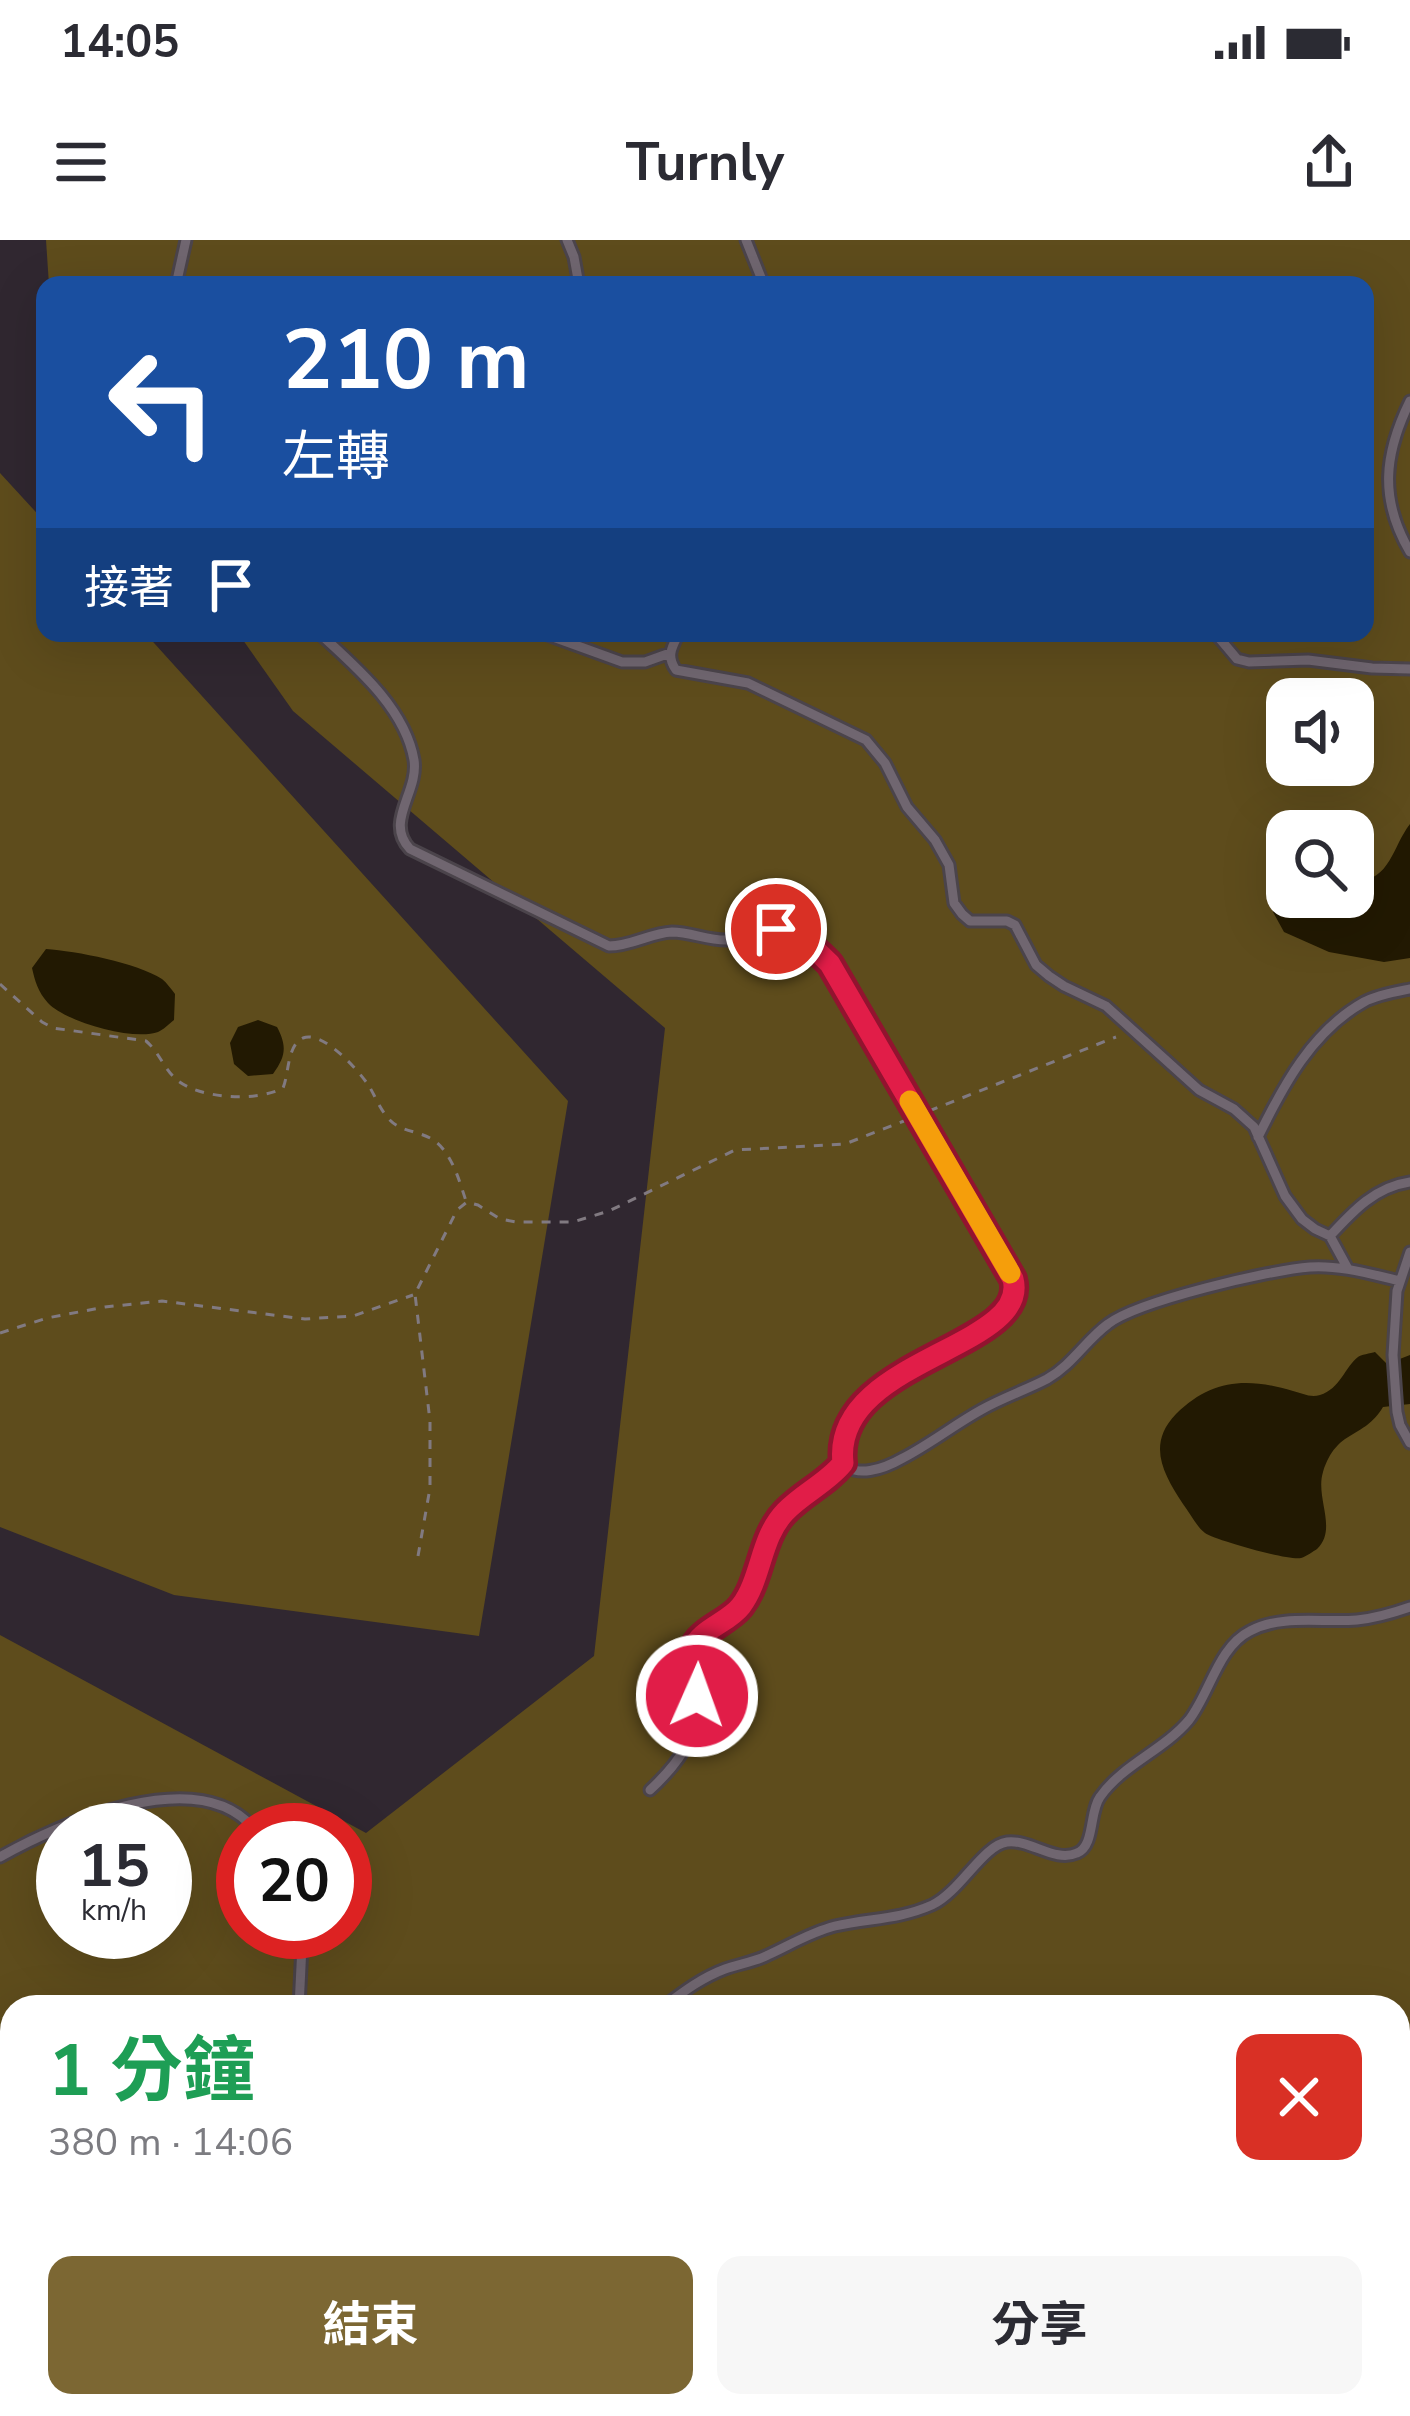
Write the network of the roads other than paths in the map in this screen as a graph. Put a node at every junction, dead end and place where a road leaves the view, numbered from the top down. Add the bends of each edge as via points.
1 (186, 240) edge
2 (567, 240) edge
3 (746, 240) edge
4 (178, 276) edge
5 (577, 276) edge
6 (760, 276) edge
7 (1410, 401) edge
8 (1410, 552) edge
9 (328, 642) edge
10 (567, 642) edge
11 (675, 642) edge
12 (1222, 642) edge
13 (670, 653) junction
14 (1410, 668) edge
15 (1410, 988) edge
16 (1258, 1137) junction
17 (1410, 1181) edge
18 (1330, 1236) junction
19 (1410, 1252) edge
20 (1348, 1269) junction
21 (1400, 1281) junction
22 (1410, 1443) edge
23 (843, 1463) junction
24 (1410, 1607) edge
25 (650, 1790) dead end
26 (216, 1806) edge
27 (0, 1857) edge
28 (301, 1959) edge
29 (300, 1995) edge
30 (679, 1995) edge

1 - 4 lane
2 - 5 lane
3 - 6 lane
7 - 8 lane via 1388,466
9 - 23 lane, bridge via 373,687 406,737 414,776 399,830 410,849 609,946 664,933 734,940 776,929 792,932 830,964 1013,1279 1015,1296 993,1322 858,1408
10 - 13 lane via 622,662
11 - 13 lane
12 - 14 lane via 1249,662
13 - 16 lane via 676,670 748,682 866,740 950,865 962,914 1015,925 1036,965 1106,1006
15 - 16 lane via 1368,999 1326,1032 1286,1078
16 - 18 lane via 1285,1196
17 - 18 lane via 1378,1192
18 - 20 lane
19 - 21 lane
20 - 21 lane
20 - 23 lane via 1266,1274 1121,1316 1050,1378 983,1408 903,1459 862,1473
21 - 22 lane via 1396,1412
23 - 25 lane via 782,1514 742,1604 697,1642 691,1734
24 - 30 lane via 1249,1631 1226,1653 1180,1730 1097,1801 1083,1851 994,1846 939,1902 814,1933
26 - 27 lane via 147,1799 69,1823
28 - 29 lane

